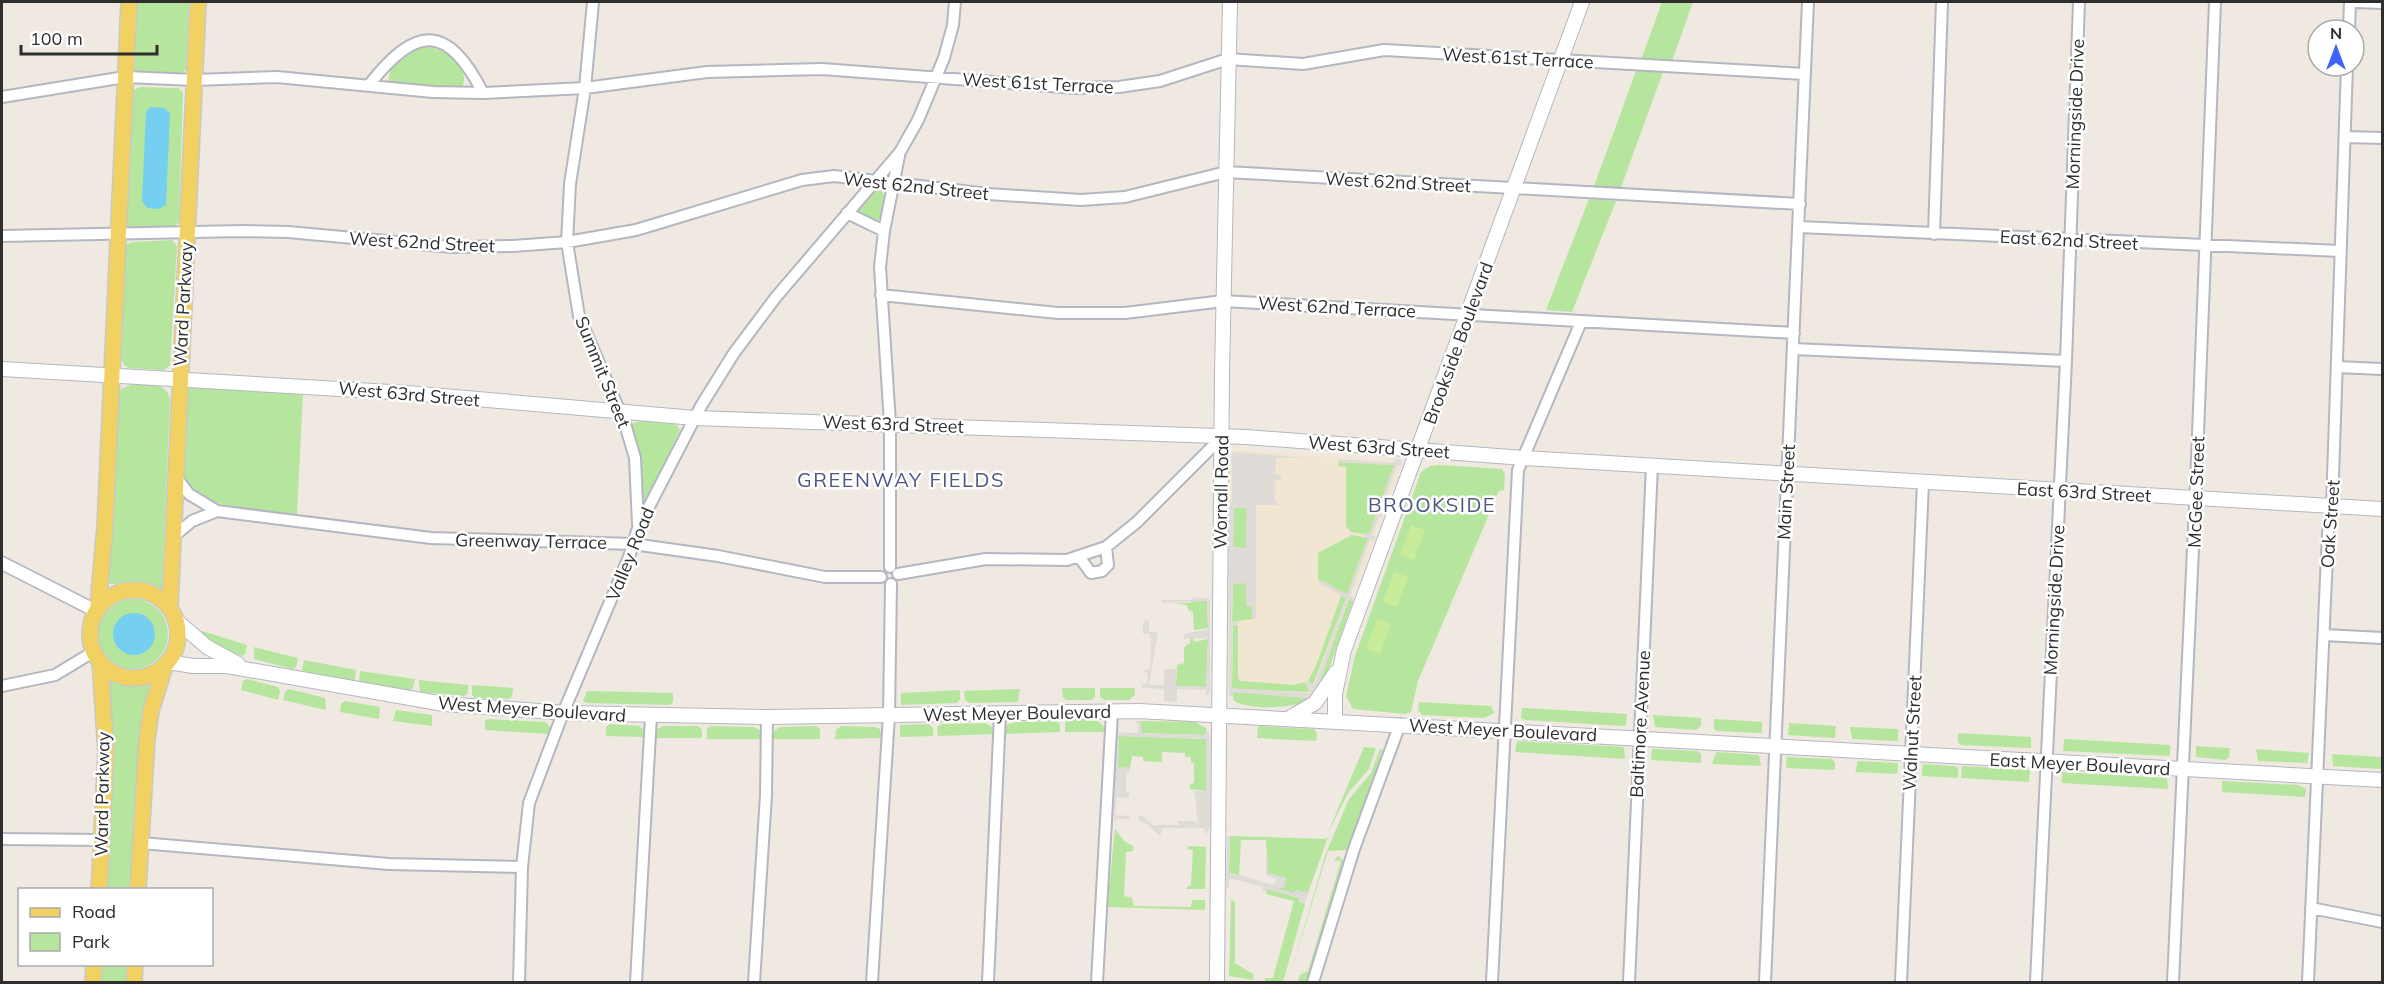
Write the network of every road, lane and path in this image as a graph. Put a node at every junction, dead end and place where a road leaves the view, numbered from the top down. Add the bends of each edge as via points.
1 (129, 2) edge
2 (198, 2) edge
3 (593, 2) edge
4 (955, 2) edge
5 (1230, 2) edge
6 (1582, 2) edge
7 (1808, 2) edge
8 (1942, 2) edge
9 (2079, 2) edge
10 (2215, 2) edge
11 (2350, 2) edge
12 (2356, 2) edge
13 (2382, 3) edge
14 (2349, 18) edge
15 (1228, 58) junction
16 (1561, 60) junction
17 (1805, 74) junction
18 (125, 77) junction
19 (937, 78) junction
20 (2346, 78) edge
21 (195, 80) junction
22 (369, 85) junction
23 (585, 88) junction
24 (483, 93) junction
25 (2, 97) edge
26 (2344, 136) junction
27 (2382, 138) edge
28 (900, 153) junction
29 (1226, 172) junction
30 (874, 180) junction
31 (893, 183) junction
32 (1515, 189) junction
33 (1800, 204) junction
34 (847, 213) junction
35 (1799, 226) junction
36 (884, 231) junction
37 (187, 232) junction
38 (118, 234) junction
39 (1934, 234) junction
40 (2, 236) edge
41 (2070, 240) junction
42 (567, 242) junction
43 (2205, 246) junction
44 (2340, 251) junction
45 (880, 295) junction
46 (1223, 301) junction
47 (1467, 314) junction
48 (1581, 322) junction
49 (1794, 333) junction
50 (1793, 349) junction
51 (2066, 361) junction
52 (2337, 367) junction
53 (2, 369) edge
54 (2382, 369) edge
55 (112, 375) junction
56 (180, 379) junction
57 (620, 413) junction
58 (695, 418) junction
59 (890, 424) junction
60 (1222, 437) junction
61 (1418, 449) junction
62 (1524, 458) junction
63 (1652, 465) junction
64 (1786, 473) junction
65 (175, 477) junction
66 (1923, 483) junction
67 (2060, 491) junction
68 (2196, 498) junction
69 (2332, 506) junction
70 (2382, 509) edge
71 (217, 511) junction
72 (638, 528) junction
73 (173, 537) junction
74 (633, 544) junction
75 (1106, 547) junction
76 (1080, 558) junction
77 (2, 563) edge
78 (894, 571) junction
79 (881, 577) junction
80 (891, 584) junction
81 (170, 607) junction
82 (97, 609) junction
83 (177, 621) junction
84 (2324, 635) junction
85 (2382, 638) edge
86 (96, 657) junction
87 (167, 664) junction
88 (1338, 668) junction
89 (260, 672) junction
90 (2, 686) edge
91 (1112, 712) junction
92 (563, 713) junction
93 (1000, 714) junction
94 (1219, 714) junction
95 (889, 715) junction
96 (651, 716) junction
97 (767, 717) junction
98 (1289, 718) junction
99 (1335, 721) junction
100 (1401, 724) junction
101 (1506, 730) junction
102 (1640, 738) junction
103 (1777, 746) junction
104 (1911, 754) junction
105 (2045, 762) junction
106 (2184, 770) junction
107 (2317, 777) junction
108 (2382, 780) edge
109 (2, 839) edge
110 (102, 840) junction
111 (141, 843) junction
112 (522, 867) junction
113 (99, 888) edge
114 (138, 888) edge
115 (2311, 908) junction
116 (2382, 922) edge
117 (94, 966) edge
118 (135, 966) edge
119 (93, 982) edge
120 (134, 982) edge
121 (519, 982) edge
122 (636, 982) edge
123 (754, 982) edge
124 (872, 982) edge
125 (988, 982) edge
126 (1097, 982) edge
127 (1217, 982) edge
128 (1313, 982) edge
129 (1492, 982) edge
130 (1629, 982) edge
131 (1765, 982) edge
132 (1901, 982) edge
133 (2036, 982) edge
134 (2173, 982) edge
135 (2308, 982) edge

1 - 18 main road
2 - 21 main road, Ward Parkway
3 - 23 street, Summit Street
4 - 19 street
5 - 15 main road, Wornall Road
6 - 16 main road, Brookside Boulevard
7 - 17 street, Main Street
8 - 39 street
9 - 41 street, Morningside Drive
10 - 43 street, McGee Street
11 - 14 street
12 - 13 street
15 - 16 street, West 61st Terrace via 1303,64 1384,50
15 - 19 street, West 61st Terrace via 1160,81 1119,87
15 - 29 main road, Wornall Road
16 - 17 street, West 61st Terrace
16 - 32 main road, Brookside Boulevard
17 - 33 street, Main Street
18 - 21 street, West 61st Terrace
18 - 25 street, West 61st Terrace
18 - 38 main road
19 - 23 street, West 61st Terrace via 822,69 759,69
19 - 28 street
20 - 26 street, Oak Street
21 - 22 street, West 61st Terrace via 277,77
21 - 37 main road, Ward Parkway
22 - 24 street, West 61st Terrace
22 - 24 street via 402,49 429,40 454,50 471,69
23 - 24 street, West 61st Terrace
23 - 42 street, Summit Street via 570,184
26 - 27 street
26 - 44 street, Oak Street
28 - 30 street, Valley Road
28 - 31 street
29 - 31 street, West 62nd Street via 1147,193 1103,199 989,194
29 - 32 street, West 62nd Street
29 - 46 main road, Wornall Road
30 - 31 street, West 62nd Street
30 - 34 street, Valley Road
30 - 42 street, West 62nd Street via 834,176 801,180 636,230
31 - 36 street
32 - 33 street, West 62nd Street
32 - 47 main road, Brookside Boulevard
33 - 35 street, Main Street
34 - 36 street
34 - 58 street, Valley Road via 764,311
35 - 39 street, East 62nd Street
35 - 49 street, Main Street
36 - 45 street
37 - 38 street, West 62nd Street
37 - 42 street, West 62nd Street via 288,232 452,247
37 - 56 main road, Ward Parkway
38 - 40 street, West 62nd Street
38 - 55 main road
39 - 41 street, East 62nd Street
41 - 43 street, East 62nd Street
41 - 51 street, Morningside Drive
42 - 57 street, Summit Street via 579,316
43 - 44 street, East 62nd Street
43 - 68 street, McGee Street
44 - 52 street, Oak Street
45 - 46 street, West 62nd Terrace via 1080,314
45 - 59 street
46 - 47 street, West 62nd Terrace
46 - 60 main road, Wornall Road
47 - 48 street, West 62nd Terrace
47 - 61 main road, Brookside Boulevard
48 - 49 street, West 62nd Terrace
48 - 62 street
49 - 50 street, Main Street
50 - 51 street
50 - 64 street, Main Street
51 - 67 street, Morningside Drive
52 - 54 street
52 - 69 street, Oak Street
53 - 55 main road, West 63rd Street
55 - 56 main road, West 63rd Street
55 - 82 main road
56 - 57 main road, West 63rd Street via 408,393
56 - 65 main road, Ward Parkway
57 - 58 main road, West 63rd Street
57 - 72 street, Summit Street via 635,458
58 - 59 main road, West 63rd Street
58 - 72 street, Valley Road
59 - 60 main road, West 63rd Street
59 - 78 street
60 - 61 main road, West 63rd Street
60 - 75 street via 1137,522
60 - 94 main road, Wornall Road
61 - 62 main road, West 63rd Street
61 - 88 main road, Brookside Boulevard
62 - 63 main road, West 63rd Street
62 - 101 street via 1518,471
63 - 64 main road, West 63rd Street
63 - 102 street, Baltimore Avenue
64 - 66 main road, East 63rd Street
64 - 103 street, Main Street
65 - 71 street, Greenway Terrace via 189,494
65 - 73 main road, Ward Parkway
66 - 67 main road, East 63rd Street
66 - 104 street, Walnut Street
67 - 68 main road, East 63rd Street
67 - 105 street, Morningside Drive
68 - 69 main road, East 63rd Street
68 - 106 street, McGee Street
69 - 70 main road, East 63rd Street
69 - 84 street, Oak Street via 2328,520
71 - 73 street, Greenway Terrace via 192,521
71 - 74 street, Greenway Terrace via 431,538
72 - 74 street, Valley Road
73 - 81 main road, Ward Parkway
74 - 79 street, Greenway Terrace via 825,577
74 - 92 street, Valley Road
75 - 76 street
75 - 76 street via 1108,565 1102,570 1091,573
76 - 78 street via 986,558
77 - 82 street
78 - 79 street via 882,571
78 - 80 street via 897,579
79 - 80 street
80 - 95 street
81 - 82 main road via 148,592 136,590 111,596
81 - 83 main road
82 - 86 main road via 90,631
83 - 87 main road via 178,641
83 - 89 main road via 222,656
84 - 85 street
84 - 107 street, Oak Street
86 - 87 main road via 119,676 131,679 144,678
86 - 90 street via 55,675
86 - 110 main road, Ward Parkway via 106,752
87 - 89 main road via 227,666
87 - 111 main road via 149,720
88 - 98 main road via 1315,703
88 - 99 main road, Brookside Boulevard
89 - 92 main road, West Meyer Boulevard via 444,704
91 - 93 main road, West Meyer Boulevard
91 - 94 main road, West Meyer Boulevard
91 - 126 street
92 - 96 main road, West Meyer Boulevard
92 - 112 street, Valley Road via 529,803
93 - 95 main road, West Meyer Boulevard
93 - 125 street
94 - 98 main road, West Meyer Boulevard
94 - 127 main road, Wornall Road
95 - 97 main road, West Meyer Boulevard
95 - 124 street
96 - 97 main road, West Meyer Boulevard
96 - 122 street
97 - 123 street
98 - 99 main road, West Meyer Boulevard
99 - 100 main road, West Meyer Boulevard
100 - 101 main road, West Meyer Boulevard
100 - 128 street via 1354,849
101 - 102 main road, West Meyer Boulevard
101 - 129 street
102 - 103 main road, West Meyer Boulevard
102 - 130 street, Baltimore Avenue
103 - 104 main road, East Meyer Boulevard
103 - 131 street, Main Street
104 - 105 main road, East Meyer Boulevard
104 - 132 street, Walnut Street
105 - 106 main road, East Meyer Boulevard
105 - 133 street, Morningside Drive
106 - 107 main road, East Meyer Boulevard
106 - 134 street, McGee Street
107 - 108 main road, East Meyer Boulevard
107 - 115 street, Oak Street
109 - 110 street
110 - 113 main road, Ward Parkway
111 - 112 street via 400,865
111 - 114 main road
112 - 121 street, Valley Road
115 - 116 street
115 - 135 street, Oak Street
117 - 119 main road
118 - 120 main road

